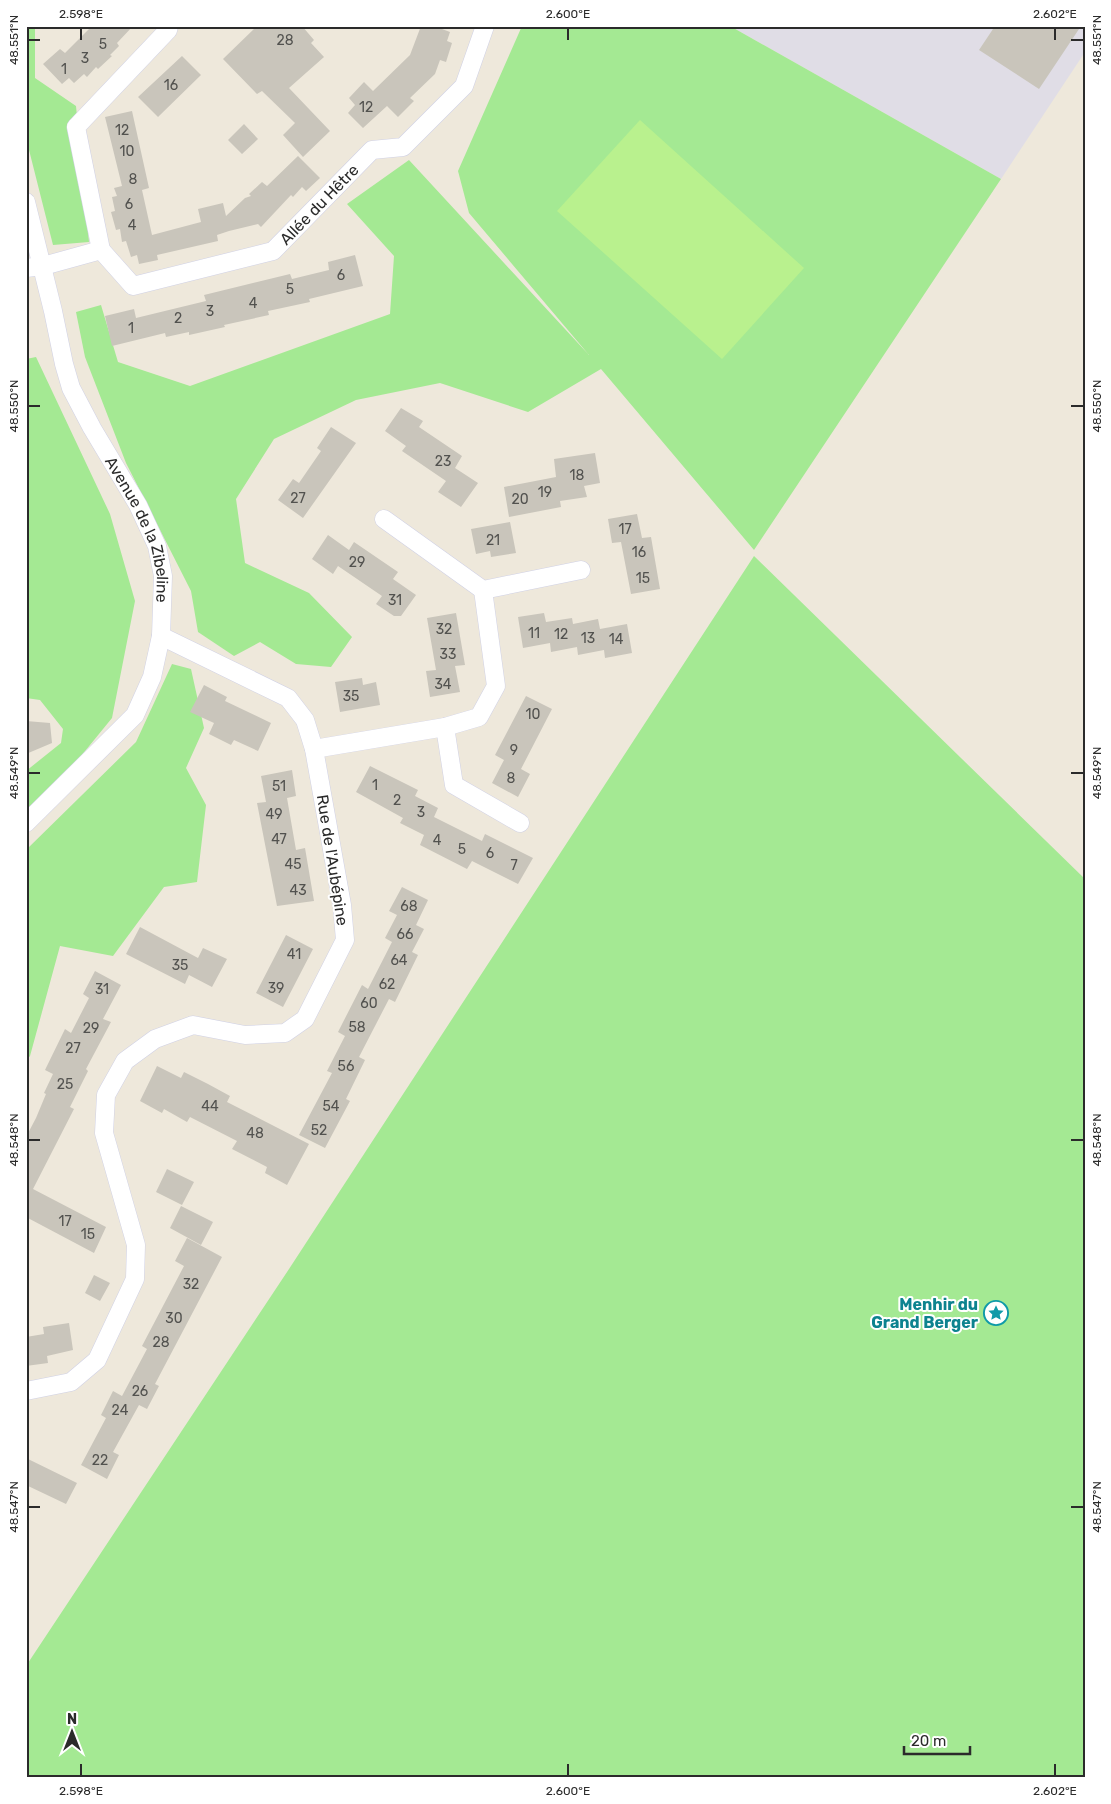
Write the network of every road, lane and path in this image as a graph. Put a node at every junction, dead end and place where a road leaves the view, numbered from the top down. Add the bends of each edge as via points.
1 (169, 26) edge
2 (485, 26) edge
3 (26, 202) edge
4 (101, 250) junction
5 (34, 267) edge
6 (384, 519) dead end
7 (582, 570) dead end
8 (483, 590) junction
9 (161, 636) junction
10 (445, 727) junction
11 (314, 750) junction
12 (26, 823) edge
13 (520, 823) dead end
14 (26, 1391) edge

1 - 4 street via 76,127
2 - 4 street, Allée du Hêtre via 464,86 403,147 372,150 273,251 134,286
3 - 5 street, Avenue de la Zibeline
4 - 5 street
5 - 9 street, Avenue de la Zibeline via 71,388 157,546 163,576
6 - 8 street
7 - 8 street
8 - 10 street via 496,686 479,717
9 - 11 street, Rue de l'Aubépine via 288,698 306,720
9 - 12 street, Avenue de la Zibeline via 152,677 135,715
10 - 11 street
10 - 13 street via 454,786
11 - 14 street, Rue de l'Aubépine via 342,905 345,940 305,1019 285,1033 245,1035 193,1025 155,1039 125,1061 106,1095 104,1132 136,1245 135,1278 97,1360 71,1382

